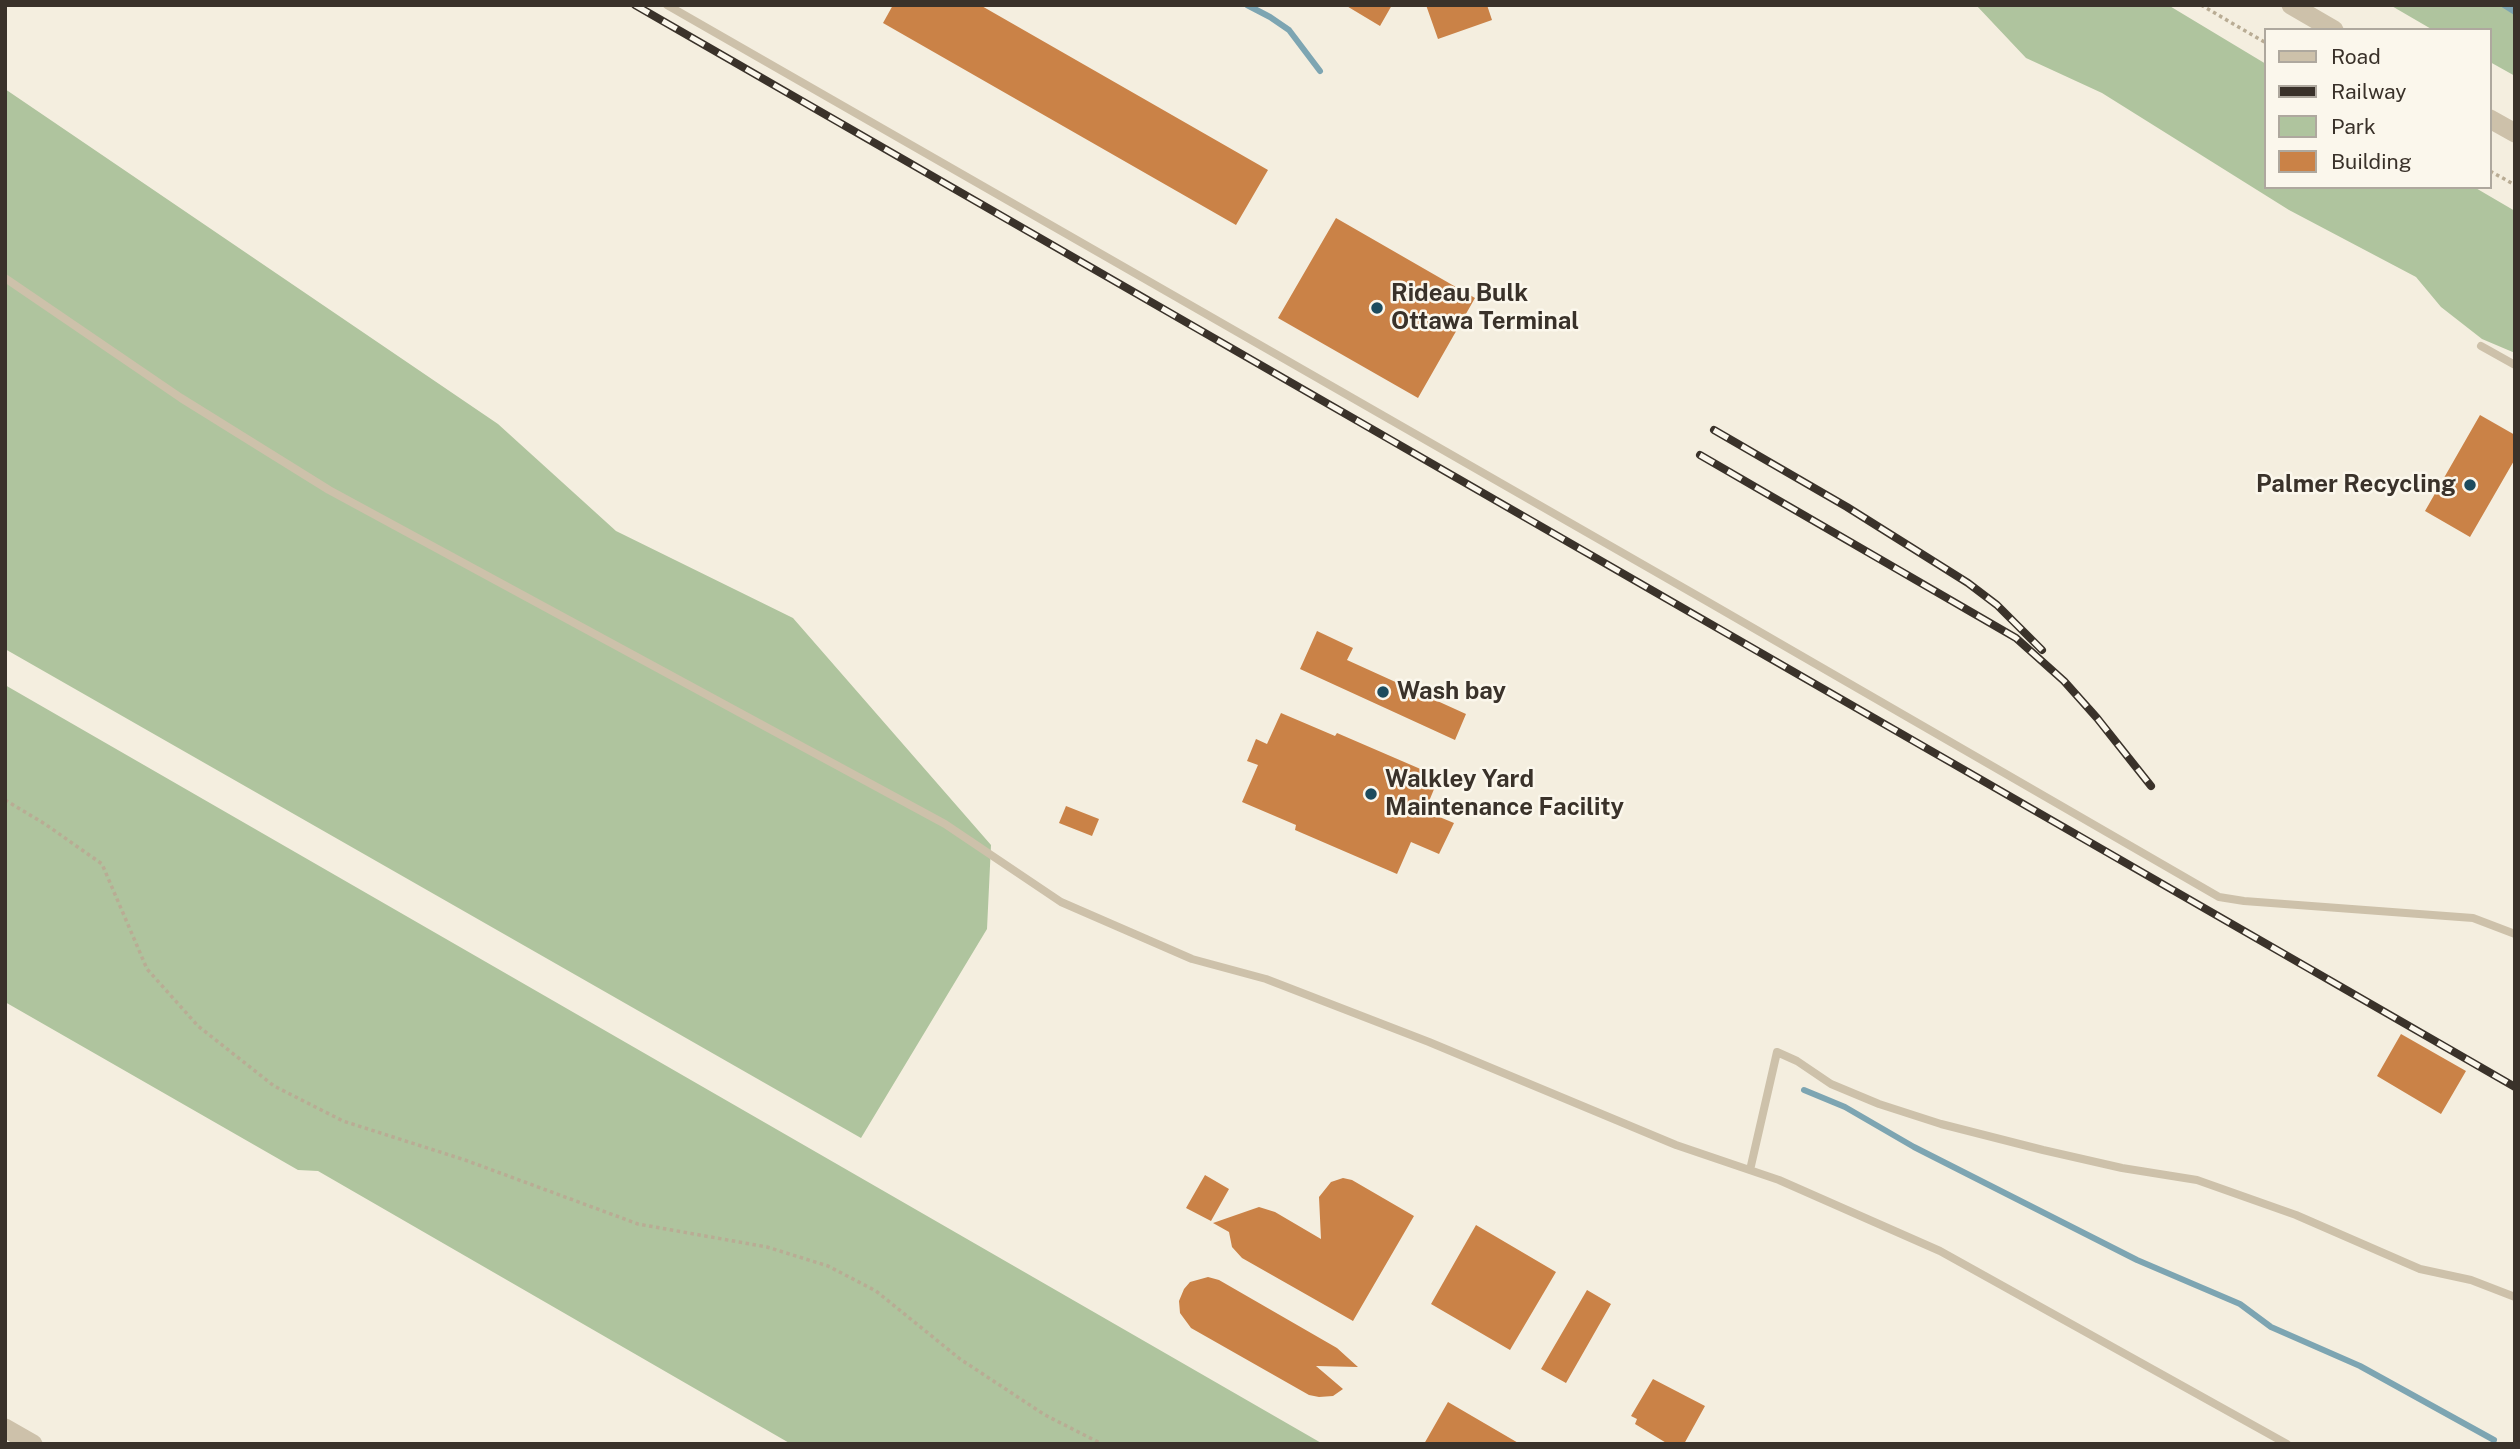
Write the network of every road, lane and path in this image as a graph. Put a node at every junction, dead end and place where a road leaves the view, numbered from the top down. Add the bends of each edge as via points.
1 (667, 5) edge
2 (2201, 5) edge
3 (2291, 5) edge
4 (2331, 28) edge
5 (2264, 42) edge
6 (2492, 120) edge
7 (2515, 133) edge
8 (2492, 172) edge
9 (2515, 185) edge
10 (5, 278) edge
11 (2481, 346) dead end
12 (2515, 366) edge
13 (5, 800) edge
14 (2515, 934) edge
15 (1750, 1170) junction
16 (2515, 1297) edge
17 (5, 1428) edge
18 (33, 1444) edge
19 (1102, 1444) edge
20 (2287, 1444) edge

1 - 14 lane via 2210,892 2244,901 2473,918
2 - 5 path
3 - 4 street
6 - 7 street
8 - 9 path
10 - 15 lane via 181,398 329,490 945,824 1061,902 1192,959 1266,979
11 - 12 lane
13 - 19 path via 102,864 147,969 198,1026 274,1086 343,1121 466,1160 638,1224 767,1247 828,1266 876,1291 960,1359 1035,1408
15 - 16 lane via 1777,1052 1831,1084 1879,1104 2056,1153 2197,1180 2296,1215 2420,1269 2471,1280
15 - 20 lane via 1940,1251
17 - 18 street

